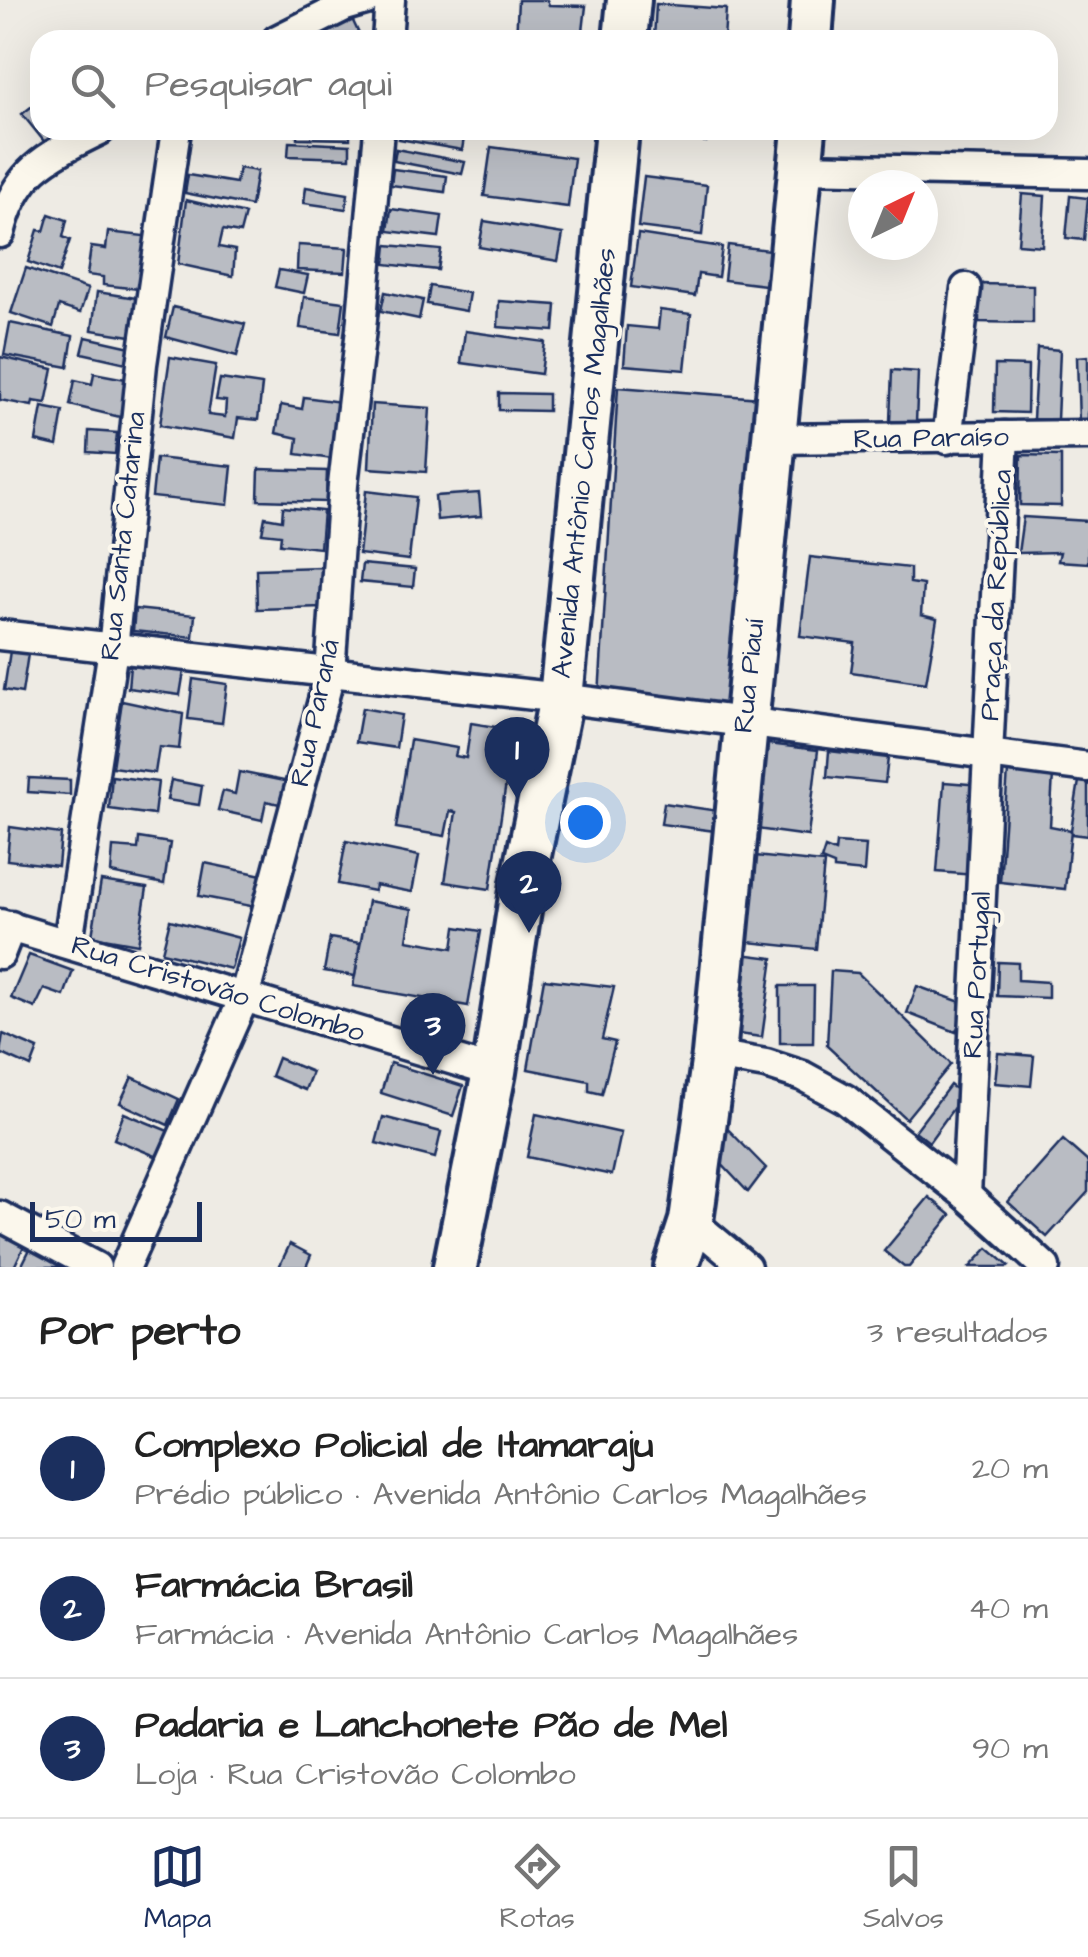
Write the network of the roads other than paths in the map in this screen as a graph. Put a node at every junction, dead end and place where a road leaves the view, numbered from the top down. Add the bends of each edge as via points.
1 (366, 0) edge
2 (390, 0) edge
3 (628, 0) edge
4 (812, 0) edge
5 (297, 30) edge
6 (387, 30) edge
7 (626, 30) edge
8 (810, 30) edge
9 (80, 140) edge
10 (175, 140) edge
11 (378, 140) edge
12 (616, 140) edge
13 (803, 149) edge
14 (1088, 174) edge
15 (0, 233) edge
16 (966, 288) dead end
17 (1088, 435) edge
18 (1004, 436) junction
19 (774, 439) junction
20 (947, 439) junction
21 (0, 635) edge
22 (113, 649) junction
23 (330, 674) junction
24 (561, 698) junction
25 (744, 722) junction
26 (988, 754) junction
27 (1088, 767) edge
28 (5, 925) edge
29 (68, 942) junction
30 (0, 954) edge
31 (244, 998) junction
32 (714, 1055) junction
33 (494, 1072) junction
34 (966, 1195) junction
35 (0, 1216) edge
36 (691, 1221) junction
37 (96, 1267) edge
38 (125, 1267) edge
39 (455, 1267) edge
40 (676, 1267) edge
41 (746, 1267) edge
42 (1044, 1267) edge

1 - 5 street
2 - 6 street
3 - 7 main road
4 - 8 main road
9 - 15 street via 29,172 14,191
10 - 22 street, Rua Santa Catarina via 142,364
11 - 23 street, Rua Paraná
12 - 24 main road, Avenida Antônio Carlos Magalhães
13 - 14 street
13 - 19 main road, Rua Piauí
16 - 20 street
17 - 18 street, Rua Paraíso
18 - 20 street, Rua Paraíso
18 - 26 street, Praça da República
19 - 20 street, Rua Paraíso
19 - 25 main road, Rua Piauí
21 - 22 street
22 - 23 street
22 - 29 street, Rua Santa Catarina
23 - 24 street
23 - 31 street, Rua Paraná
24 - 25 street
24 - 33 main road, Avenida Antônio Carlos Magalhães
25 - 26 street
25 - 32 main road, Rua Piauí
26 - 27 street
26 - 34 street, Rua Portugal
28 - 29 street, Rua Cristovão Colombo
28 - 30 street
29 - 31 street, Rua Cristovão Colombo
31 - 33 street, Rua Cristovão Colombo
31 - 38 street, Rua Paraná
32 - 34 street via 766,1064 831,1091
32 - 36 main road, Rua Piauí
33 - 39 main road, Avenida Antônio Carlos Magalhães
34 - 42 street
35 - 37 street
36 - 40 main road, Rua Piauí
36 - 41 street

